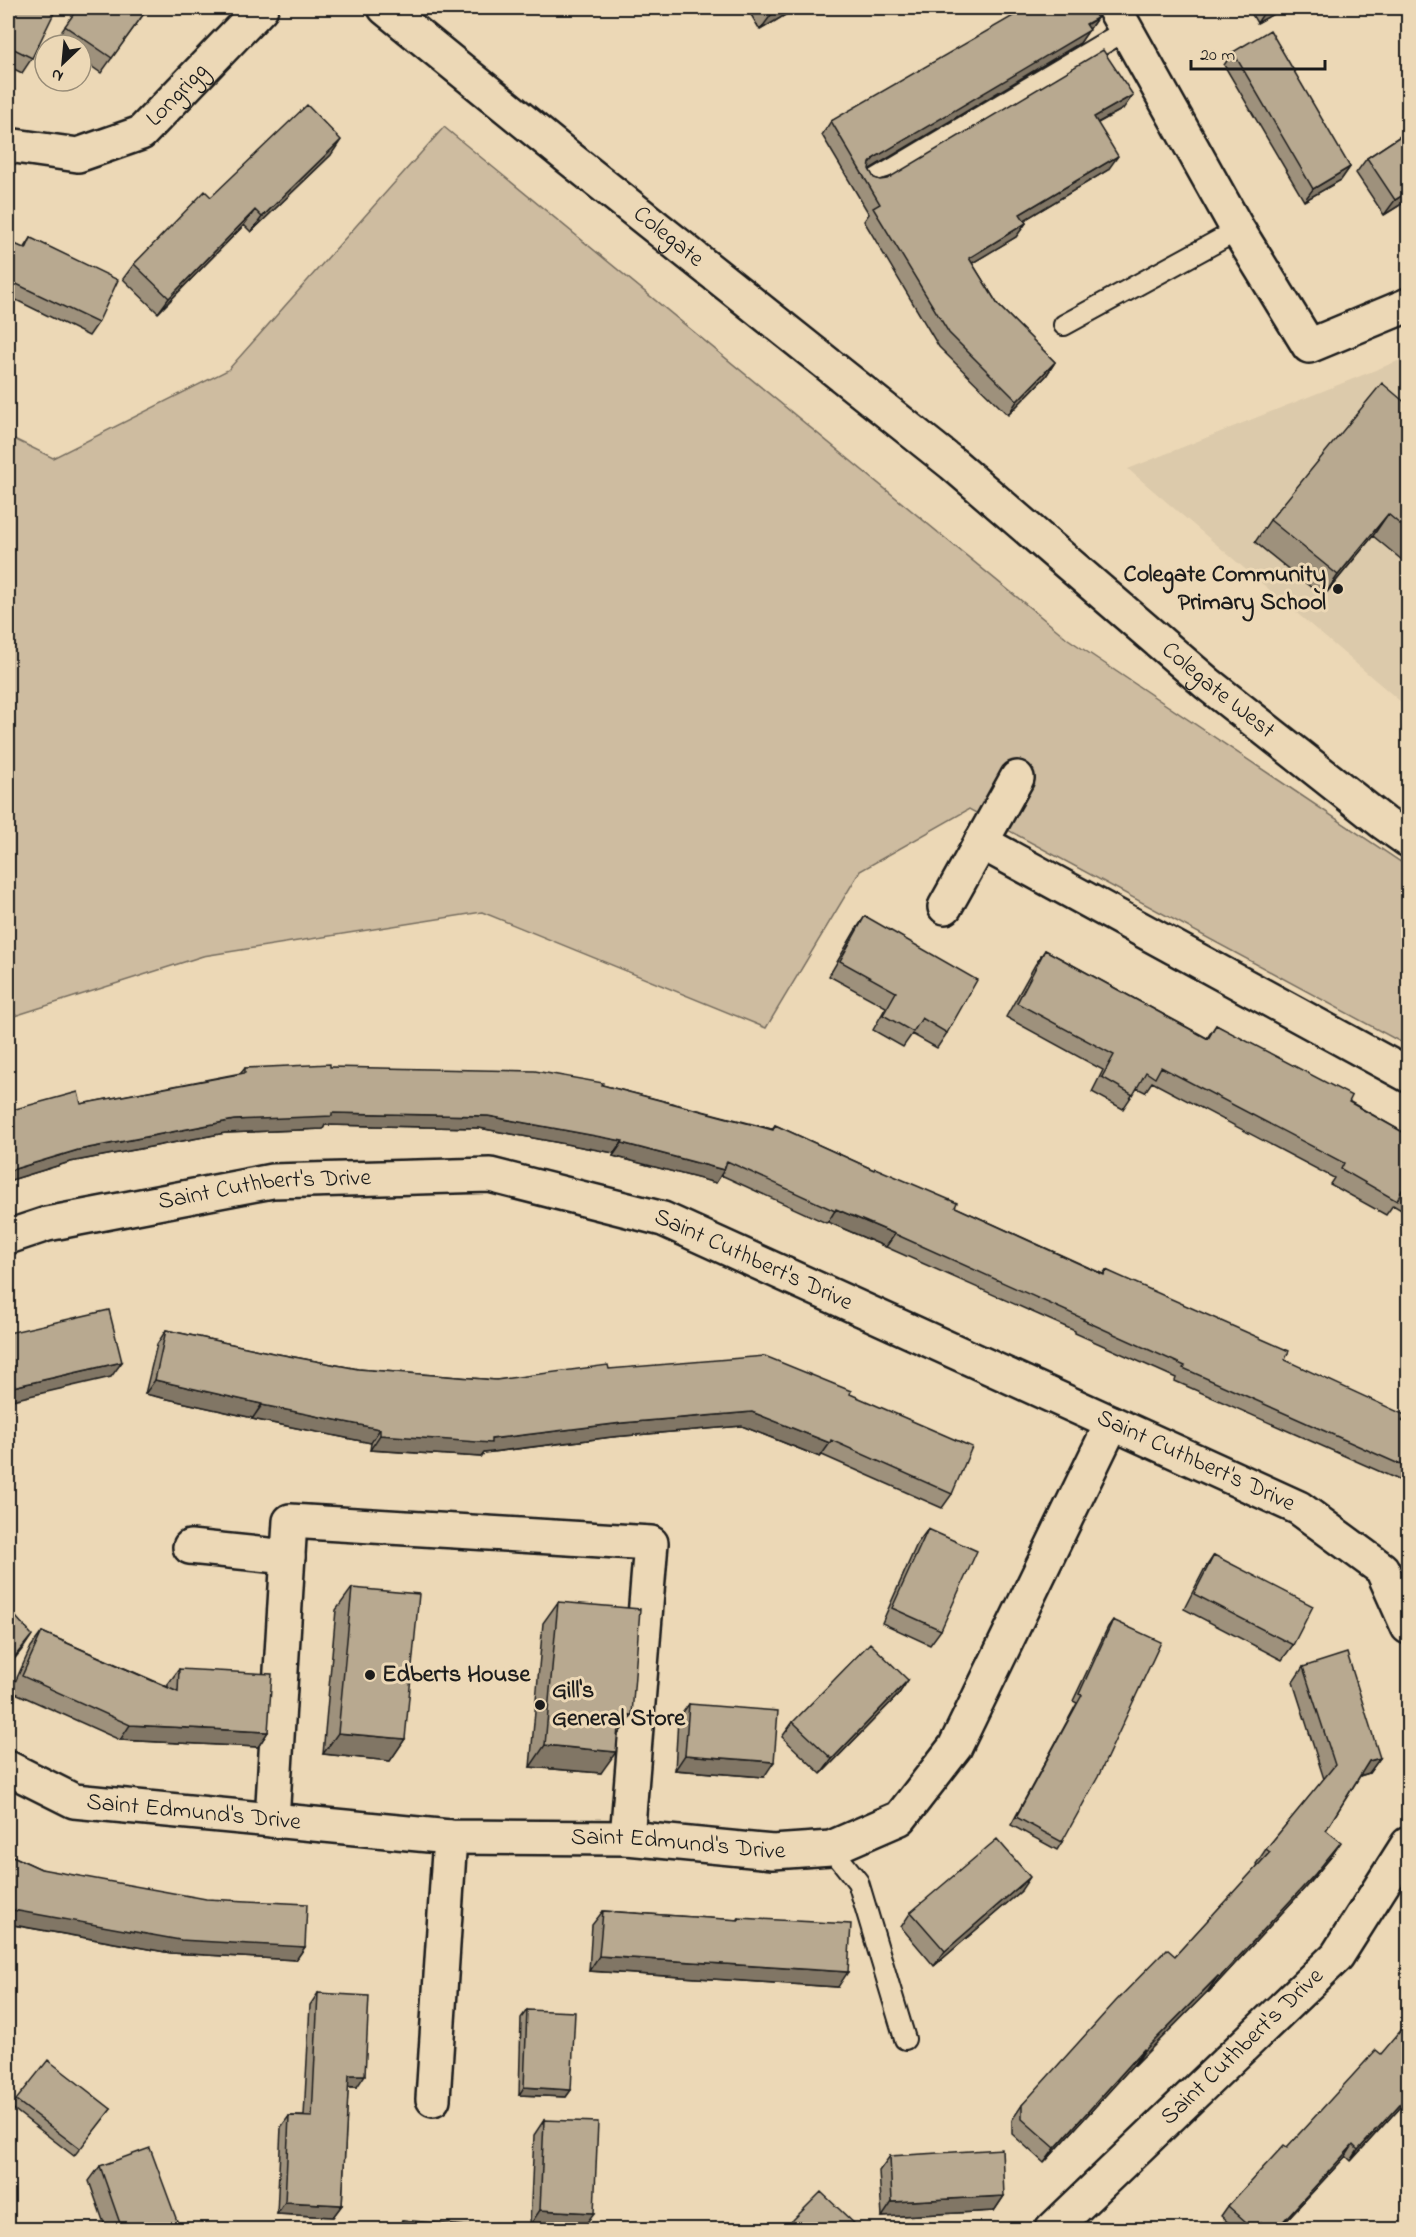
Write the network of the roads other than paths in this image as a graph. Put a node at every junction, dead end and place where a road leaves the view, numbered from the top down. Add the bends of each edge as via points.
1 (261, 8) edge
2 (385, 8) edge
3 (1120, 19) edge
4 (8, 145) edge
5 (871, 182) edge
6 (1238, 230) junction
7 (1408, 304) edge
8 (1064, 325) dead end
9 (953, 464) joint
10 (1017, 778) dead end
11 (1408, 840) edge
12 (981, 842) junction
13 (945, 907) dead end
14 (1408, 1074) edge
15 (8, 1237) edge
16 (1112, 1423) junction
17 (190, 1547) dead end
18 (288, 1557) junction
19 (1408, 1628) edge
20 (8, 1768) edge
21 (272, 1821) junction
22 (450, 1837) junction
23 (627, 1838) junction
24 (1408, 1844) edge
25 (831, 1848) junction
26 (905, 2039) dead end
27 (432, 2099) dead end
28 (1052, 2229) edge

1 - 4 street, Longrigg via 141,133 78,155
2 - 9 street, Colegate
3 - 5 lane
3 - 6 street
6 - 7 street via 1309,346
6 - 8 lane
9 - 11 street, Colegate West via 1208,684
10 - 12 street
12 - 13 street
12 - 14 street
15 - 16 street, Saint Cuthbert's Drive via 47,1224 272,1182 490,1175 663,1219
16 - 19 street, Saint Cuthbert's Drive via 1299,1508 1382,1569
16 - 25 street, Saint Edmund's Drive via 955,1748 900,1818
17 - 18 street
18 - 21 street
18 - 23 street via 290,1521 651,1543
20 - 21 street, Saint Edmund's Drive via 74,1801
21 - 22 street, Saint Edmund's Drive
22 - 23 street, Saint Edmund's Drive
22 - 27 street
23 - 25 street, Saint Edmund's Drive via 773,1852
24 - 28 street, Saint Cuthbert's Drive via 1337,1956
25 - 26 lane via 858,1882

